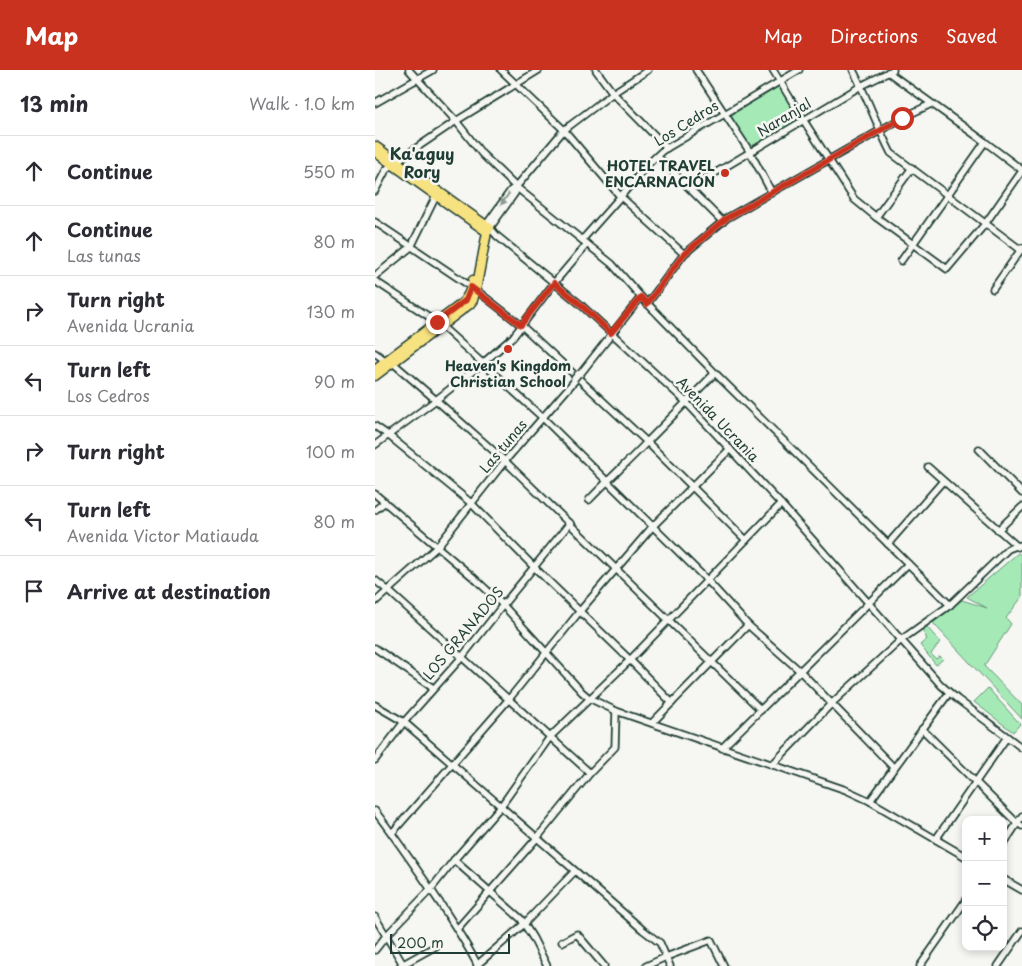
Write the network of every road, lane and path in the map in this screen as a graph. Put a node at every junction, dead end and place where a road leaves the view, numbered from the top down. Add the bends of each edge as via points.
1 (409, 70) edge
2 (433, 70) edge
3 (501, 70) edge
4 (539, 70) edge
5 (597, 70) edge
6 (648, 70) edge
7 (696, 70) edge
8 (773, 70) edge
9 (799, 70) edge
10 (853, 70) edge
11 (890, 71) edge
12 (417, 79) junction
13 (781, 81) junction
14 (516, 84) junction
15 (861, 86) junction
16 (613, 93) junction
17 (375, 103) edge
18 (931, 104) junction
19 (725, 114) junction
20 (456, 121) junction
21 (803, 121) junction
22 (564, 130) junction
23 (880, 131) junction
24 (985, 142) junction
25 (375, 146) edge
26 (667, 148) junction
27 (375, 152) edge
28 (750, 152) junction
29 (657, 156) junction
30 (829, 160) junction
31 (395, 163) junction
32 (912, 168) junction
33 (1022, 171) edge
34 (516, 187) junction
35 (690, 188) junction
36 (375, 191) edge
37 (772, 193) junction
38 (438, 194) junction
39 (947, 195) junction
40 (621, 196) junction
41 (876, 217) junction
42 (375, 222) edge
43 (723, 222) junction
44 (985, 224) junction
45 (487, 229) junction
46 (585, 242) junction
47 (914, 244) junction
48 (411, 247) junction
49 (1021, 249) edge
50 (684, 254) junction
51 (901, 262) dead end
52 (375, 276) edge
53 (375, 281) edge
54 (554, 283) junction
55 (474, 289) junction
56 (993, 289) dead end
57 (641, 297) junction
58 (647, 304) junction
59 (439, 324) junction
60 (521, 325) junction
61 (611, 333) junction
62 (375, 353) edge
63 (389, 362) junction
64 (483, 363) junction
65 (375, 369) edge
66 (715, 373) junction
67 (375, 376) edge
68 (576, 377) junction
69 (436, 400) junction
70 (685, 401) junction
71 (543, 418) junction
72 (375, 426) edge
73 (388, 435) junction
74 (647, 442) junction
75 (375, 445) edge
76 (979, 449) dead end
77 (730, 450) junction
78 (505, 461) junction
79 (928, 467) dead end
80 (607, 481) junction
81 (943, 481) junction
82 (692, 486) junction
83 (1022, 493) edge
84 (375, 494) edge
85 (589, 500) dead end
86 (385, 502) junction
87 (472, 504) junction
88 (781, 504) junction
89 (1022, 507) edge
90 (375, 510) edge
91 (570, 524) junction
92 (653, 526) junction
93 (998, 530) junction
94 (746, 540) junction
95 (888, 544) junction
96 (437, 546) junction
97 (1020, 546) edge
98 (908, 564) junction
99 (534, 567) junction
100 (617, 569) junction
101 (375, 580) edge
102 (707, 580) junction
103 (388, 590) junction
104 (375, 602) edge
105 (870, 603) junction
106 (503, 605) junction
107 (950, 605) junction
108 (580, 612) junction
109 (668, 620) junction
110 (748, 625) junction
111 (901, 640) junction
112 (375, 648) edge
113 (546, 653) junction
114 (462, 657) junction
115 (630, 660) junction
116 (711, 663) junction
117 (800, 672) junction
118 (433, 688) junction
119 (949, 693) junction
120 (589, 698) junction
121 (509, 700) junction
122 (672, 703) junction
123 (831, 704) junction
124 (375, 705) edge
125 (616, 710) junction
126 (761, 710) junction
127 (405, 722) junction
128 (652, 723) junction
129 (922, 729) junction
130 (551, 737) junction
131 (1007, 738) junction
132 (722, 748) junction
133 (1022, 748) edge
134 (375, 760) edge
135 (452, 764) junction
136 (772, 765) junction
137 (894, 768) junction
138 (590, 773) junction
139 (975, 782) junction
140 (870, 802) junction
141 (501, 806) junction
142 (375, 811) edge
143 (1022, 816) edge
144 (381, 819) junction
145 (1020, 824) edge
146 (375, 825) edge
147 (392, 833) junction
148 (537, 838) junction
149 (935, 839) junction
150 (1007, 840) edge
151 (962, 855) edge
152 (454, 860) junction
153 (575, 871) junction
154 (1007, 881) edge
155 (431, 889) junction
156 (1022, 890) edge
157 (490, 892) junction
158 (962, 906) edge
159 (375, 917) edge
160 (524, 924) junction
161 (457, 929) junction
162 (1022, 931) edge
163 (386, 936) junction
164 (562, 942) dead end
165 (436, 946) dead end
166 (375, 950) edge
167 (666, 957) junction
168 (402, 965) edge
169 (477, 965) edge
170 (547, 966) edge
171 (604, 966) edge
172 (645, 966) edge
173 (671, 966) edge
174 (725, 966) edge
175 (920, 966) edge
176 (998, 966) edge

1 - 12 street
2 - 12 street
3 - 14 street
4 - 14 street
5 - 16 street
6 - 16 street
7 - 19 street
8 - 13 street
9 - 13 street, Los Cedros
10 - 15 street
11 - 15 street, Naranjal
11 - 18 street
12 - 17 street
12 - 20 street
13 - 19 street, Los Cedros
13 - 21 street
14 - 20 street
14 - 22 street
15 - 21 street, Naranjal
15 - 23 street
16 - 22 street
16 - 26 street
18 - 23 street
18 - 24 street
19 - 26 street, Los Cedros
19 - 28 street
20 - 31 street
20 - 34 street via 482,154
21 - 28 street, Naranjal
21 - 30 street
22 - 34 street
22 - 40 street
23 - 30 street
23 - 32 street via 891,153
24 - 33 street
24 - 39 street
25 - 31 main road, Avenida Ucrania
26 - 29 street, Los Cedros
27 - 31 main road, Avenida Ucrania
28 - 35 street, Naranjal
28 - 37 street
29 - 35 street
29 - 40 street, Los Cedros
30 - 37 street
30 - 41 street via 850,195
31 - 36 street via 386,170
31 - 38 main road, Avenida Ucrania
32 - 39 street
32 - 41 street
33 - 44 street
34 - 45 street
34 - 46 street
35 - 43 street
37 - 43 street
38 - 45 main road, Avenida Ucrania
38 - 48 street
39 - 44 street
39 - 47 street
40 - 46 street, Los Cedros
40 - 50 street
41 - 47 street
42 - 48 street
43 - 50 street
44 - 47 street via 947,269
44 - 49 street
45 - 54 street, Avenida Ucrania
45 - 55 main road
46 - 54 street, Los Cedros
46 - 57 street via 612,264
47 - 51 street
48 - 52 street
48 - 55 street
49 - 56 street
50 - 58 street
53 - 59 street
54 - 60 street, Los Cedros
54 - 61 street, Avenida Ucrania
55 - 59 main road
55 - 60 street
57 - 58 street
57 - 61 street, Las tunas
58 - 66 street
59 - 63 main road
59 - 64 street
60 - 64 street, Los Cedros
60 - 68 street
61 - 68 street, Las tunas
61 - 70 street, Avenida Ucrania
62 - 63 street
63 - 65 main road
63 - 67 main road
63 - 69 street
64 - 69 street, Los Cedros
64 - 71 street
66 - 70 street
66 - 95 street
68 - 71 street, Las tunas
68 - 74 street
69 - 73 street, Los Cedros
69 - 78 street
70 - 74 street
70 - 77 street, Avenida Ucrania
71 - 78 street, Las tunas
71 - 80 street
72 - 73 street
73 - 75 street, Los Cedros
73 - 87 street
74 - 80 street
74 - 82 street
76 - 83 street
77 - 82 street
77 - 88 street, Avenida Ucrania
78 - 87 street, Las tunas
78 - 91 street
79 - 81 street
80 - 85 street
80 - 92 street
81 - 93 street
81 - 95 street
82 - 92 street
82 - 94 street
84 - 86 street
86 - 90 street
86 - 96 street
87 - 96 street, Las tunas
87 - 99 street
88 - 94 street
88 - 105 street, Avenida Ucrania
89 - 93 street
91 - 99 street, LOS GRANADOS
91 - 100 street
92 - 100 street
92 - 102 street
93 - 97 street
94 - 102 street
95 - 98 street
96 - 103 street, Las tunas
96 - 106 street
97 - 107 street via 1008,549
98 - 105 street
98 - 107 street
99 - 106 street, LOS GRANADOS
99 - 108 street
100 - 108 street
100 - 109 street
101 - 103 street
102 - 109 street
102 - 110 street
103 - 104 street, Las tunas
103 - 114 street
105 - 111 street, Avenida Ucrania
105 - 117 street
106 - 113 street
106 - 114 street, LOS GRANADOS
107 - 111 street
108 - 113 street
108 - 115 street
109 - 115 street
109 - 116 street
110 - 116 street
110 - 117 street
111 - 119 street, Avenida Ucrania
111 - 123 street
112 - 118 street
113 - 120 street
113 - 121 street
114 - 118 street, LOS GRANADOS
114 - 121 street
115 - 120 street
115 - 122 street
116 - 122 street
116 - 126 street
117 - 123 street
117 - 126 street
118 - 127 street, LOS GRANADOS
119 - 129 street
119 - 131 street, Avenida Ucrania
120 - 125 street
120 - 130 street
121 - 130 street
121 - 135 street
122 - 128 street
123 - 136 street
123 - 137 street
124 - 127 street
125 - 128 street
125 - 138 street via 615,747
126 - 132 street
127 - 134 street, LOS GRANADOS
127 - 135 street
128 - 132 street
129 - 137 street
129 - 139 street
130 - 138 street
130 - 141 street
131 - 133 street, Avenida Ucrania
131 - 139 street
132 - 136 street
135 - 141 street
135 - 147 street
136 - 140 street via 846,790
137 - 140 street
138 - 148 street
139 - 145 street
139 - 149 street
140 - 149 street
141 - 148 street
141 - 152 street
142 - 144 street
143 - 145 street
144 - 146 street
144 - 147 street
145 - 150 street
147 - 155 street
148 - 153 street
148 - 157 street
149 - 151 street
152 - 155 street
152 - 157 street
153 - 160 street
153 - 167 street via 660,943
154 - 156 street
155 - 161 street
155 - 163 street
157 - 160 street
157 - 161 street
158 - 175 street
159 - 163 street
160 - 169 street
160 - 170 street
161 - 169 street
162 - 176 street
163 - 166 street
163 - 168 street
164 - 171 street via 577,934
165 - 168 street
167 - 172 street
167 - 173 street
167 - 174 street via 711,940

